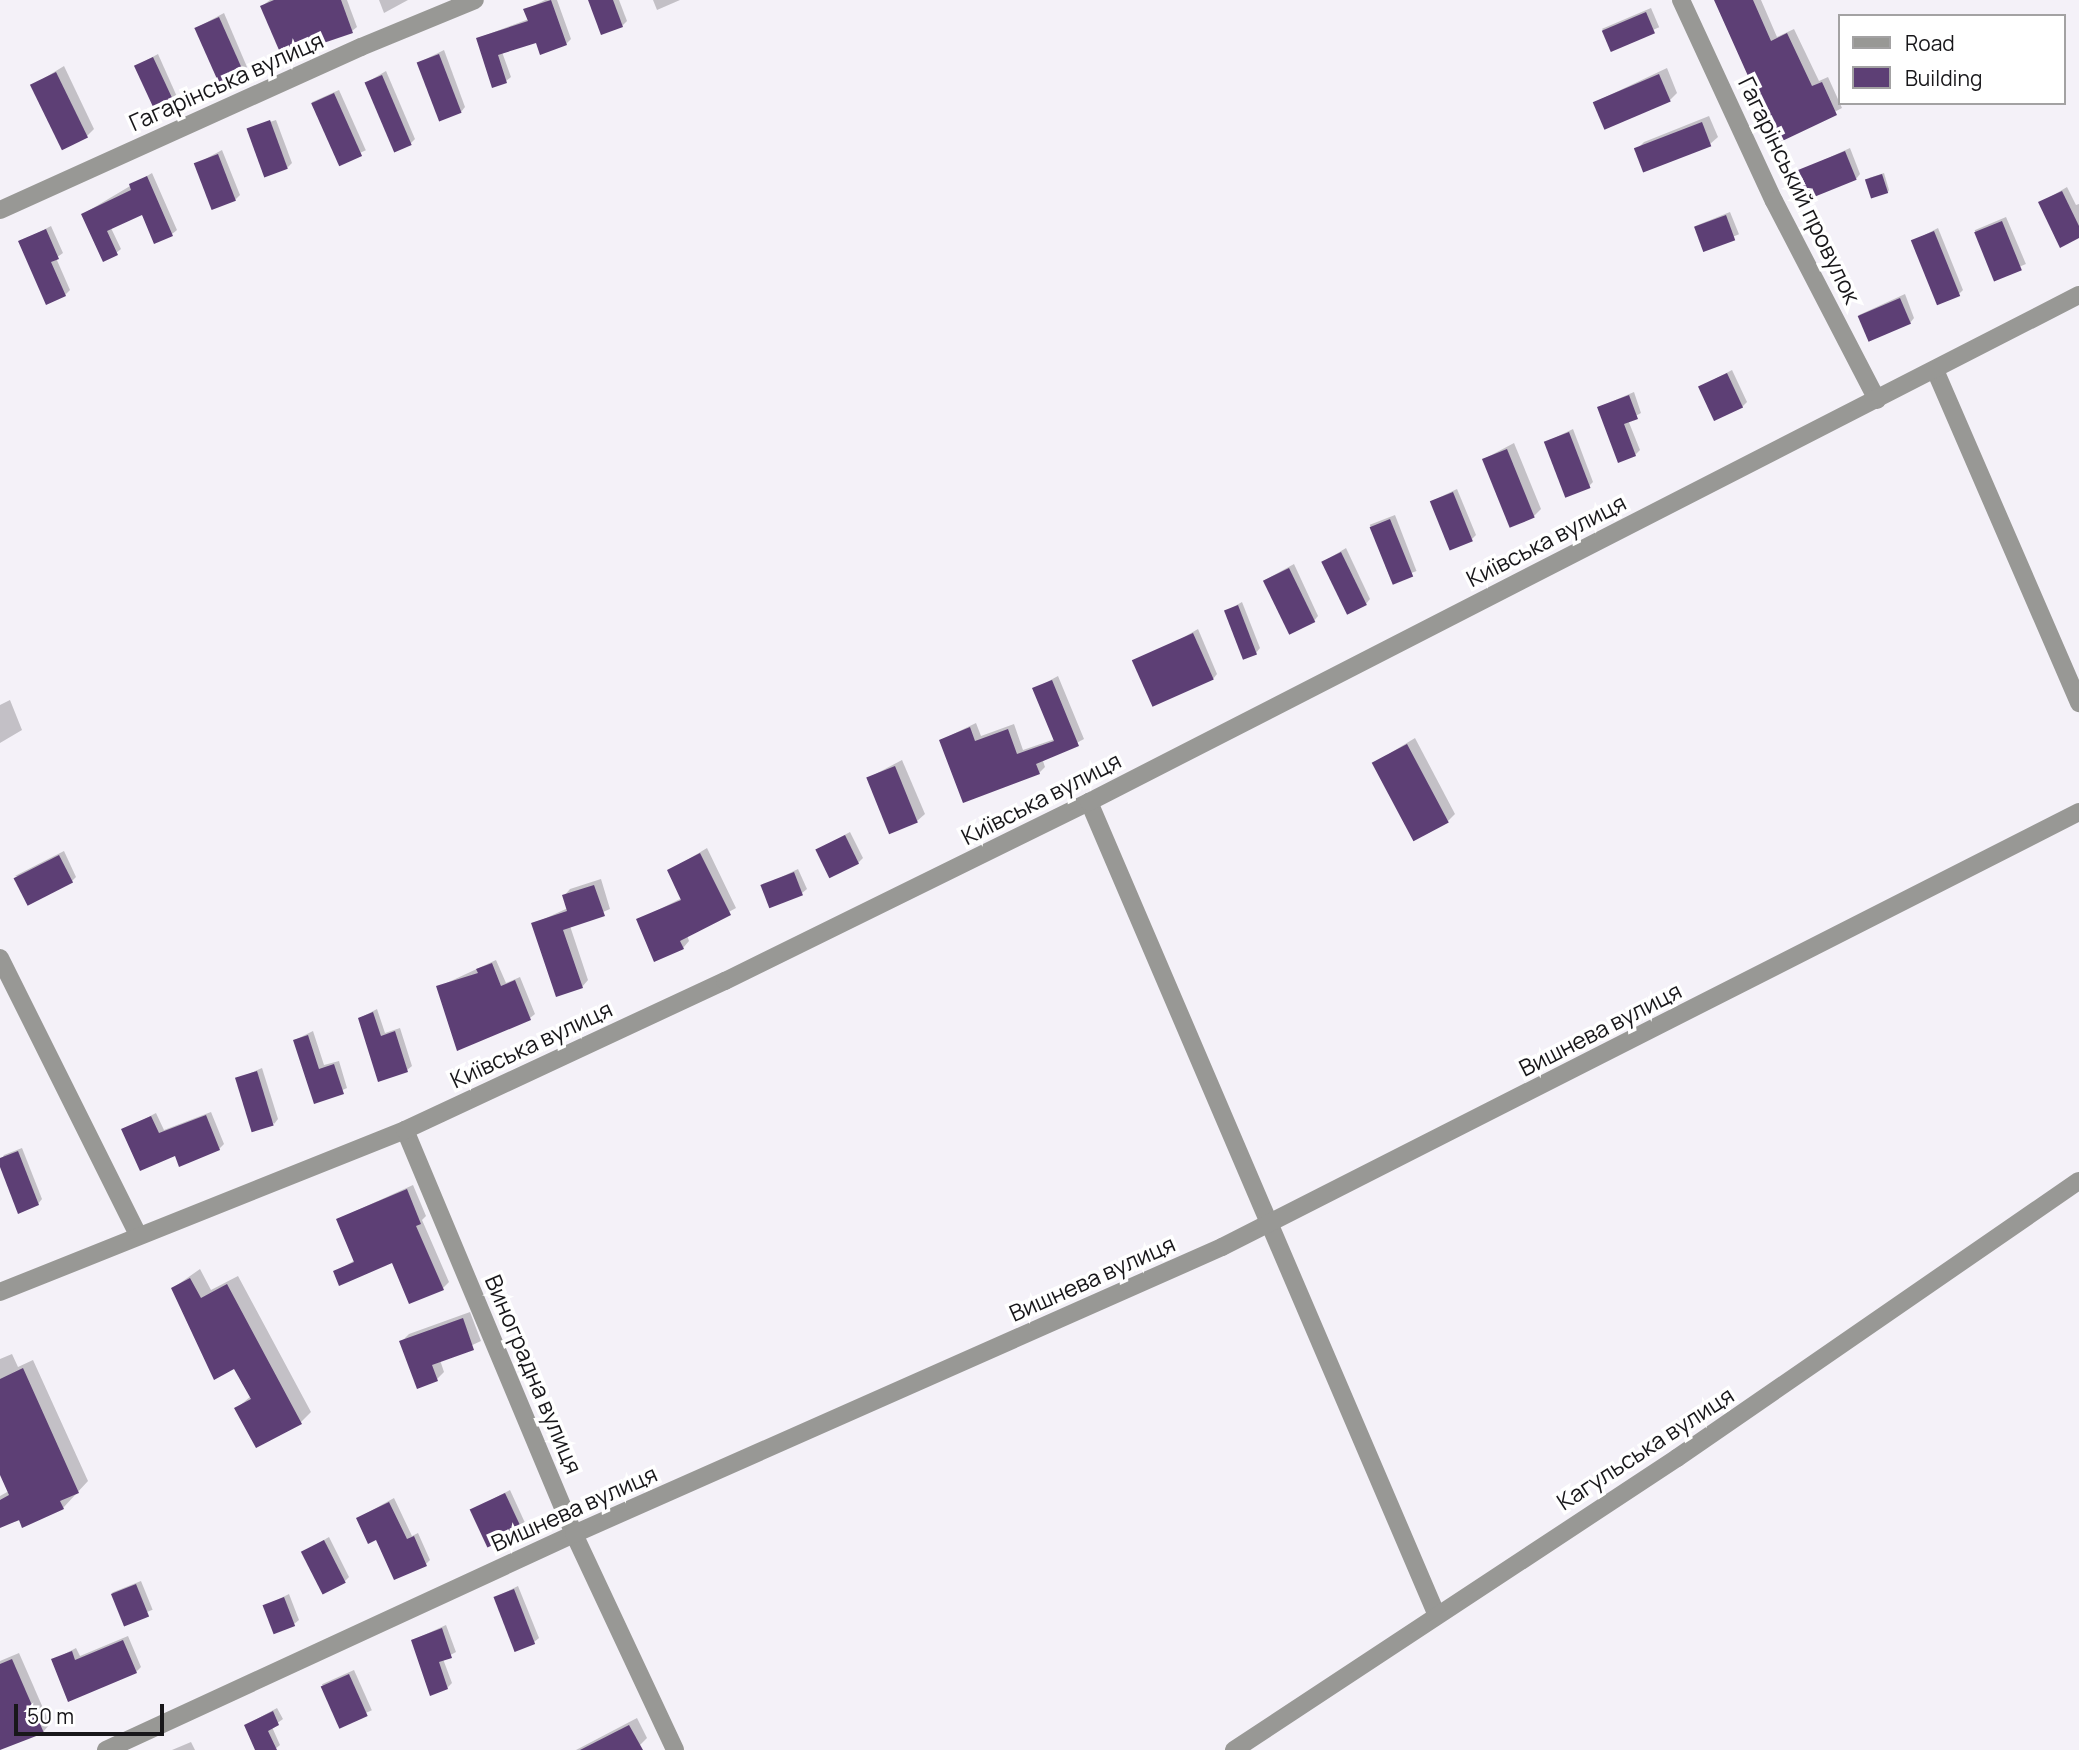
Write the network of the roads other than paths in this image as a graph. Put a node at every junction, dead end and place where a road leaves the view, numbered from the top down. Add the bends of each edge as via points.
1 (475, 0) edge
2 (1681, 0) edge
3 (0, 210) edge
4 (2079, 295) edge
5 (1935, 370) junction
6 (1877, 400) junction
7 (2079, 703) edge
8 (1088, 802) junction
9 (2079, 812) edge
10 (0, 958) edge
11 (405, 1130) junction
12 (2079, 1181) edge
13 (1268, 1225) junction
14 (138, 1235) junction
15 (0, 1292) edge
16 (574, 1534) junction
17 (1436, 1613) junction
18 (106, 1750) edge
19 (675, 1750) edge
20 (1234, 1750) edge

1 - 3 street, Гагарінська вулиця
2 - 6 street, Гагарінський провулок via 1774,201
4 - 5 street, Київська вулиця
5 - 6 street, Київська вулиця
5 - 7 street
6 - 8 street, Київська вулиця
8 - 11 street, Київська вулиця via 725,981
8 - 13 street
9 - 13 street, Вишнева вулиця
10 - 14 street
11 - 14 street, Київська вулиця
11 - 16 street, Виноградна вулиця
12 - 17 street, Кагульська вулиця via 1677,1458
13 - 16 street, Вишнева вулиця
13 - 17 street
14 - 15 street, Київська вулиця
16 - 18 street, Вишнева вулиця
16 - 19 street, Виноградна вулиця
17 - 20 street, Кагульська вулиця

